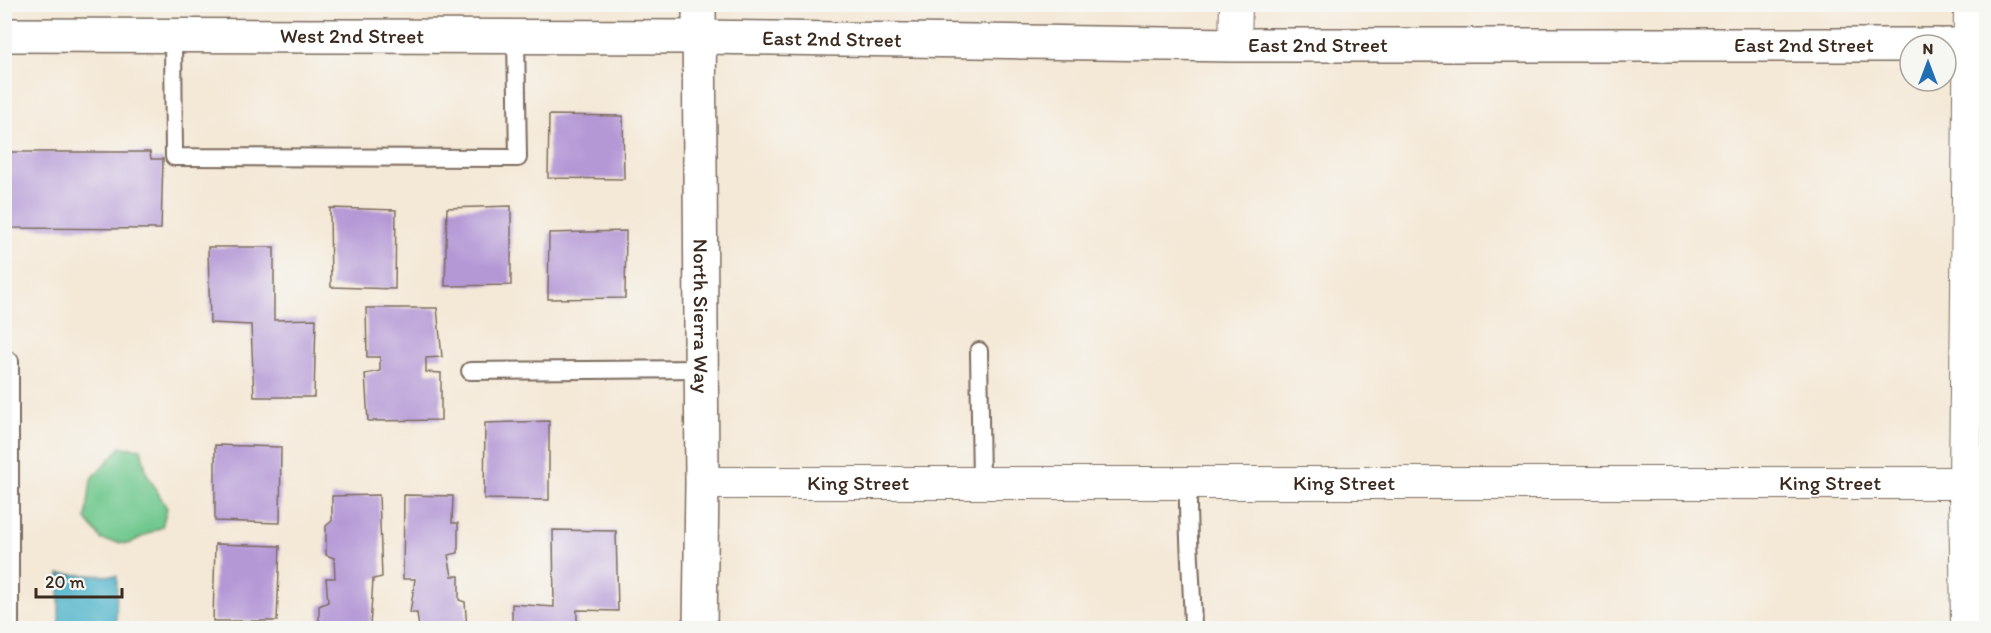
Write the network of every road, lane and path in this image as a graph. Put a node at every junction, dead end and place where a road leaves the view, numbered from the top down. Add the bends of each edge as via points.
1 (699, 4) edge
2 (1236, 4) edge
3 (1970, 4) edge
4 (4, 35) edge
5 (172, 36) junction
6 (516, 36) junction
7 (699, 37) junction
8 (1235, 45) junction
9 (1960, 45) edge
10 (979, 351) dead end
11 (4, 361) edge
12 (701, 369) junction
13 (470, 371) dead end
14 (702, 483) junction
15 (981, 483) junction
16 (1188, 483) junction
17 (1976, 483) edge
18 (8, 620) edge
19 (700, 628) edge
20 (1193, 628) edge
21 (1967, 628) edge

1 - 7 street, North Sierra Way
2 - 8 street
3 - 9 street
4 - 5 street, West 2nd Street
5 - 6 street, West 2nd Street
5 - 6 lane via 174,157 518,158
6 - 7 street, West 2nd Street
7 - 8 street, East 2nd Street
7 - 12 street, North Sierra Way
8 - 9 street, East 2nd Street
9 - 17 street
10 - 15 lane
11 - 18 lane via 10,361
12 - 13 lane
12 - 14 street, North Sierra Way
14 - 15 street, King Street
14 - 19 street, North Sierra Way
15 - 16 street, King Street
16 - 17 street, King Street
16 - 20 lane
17 - 21 street

